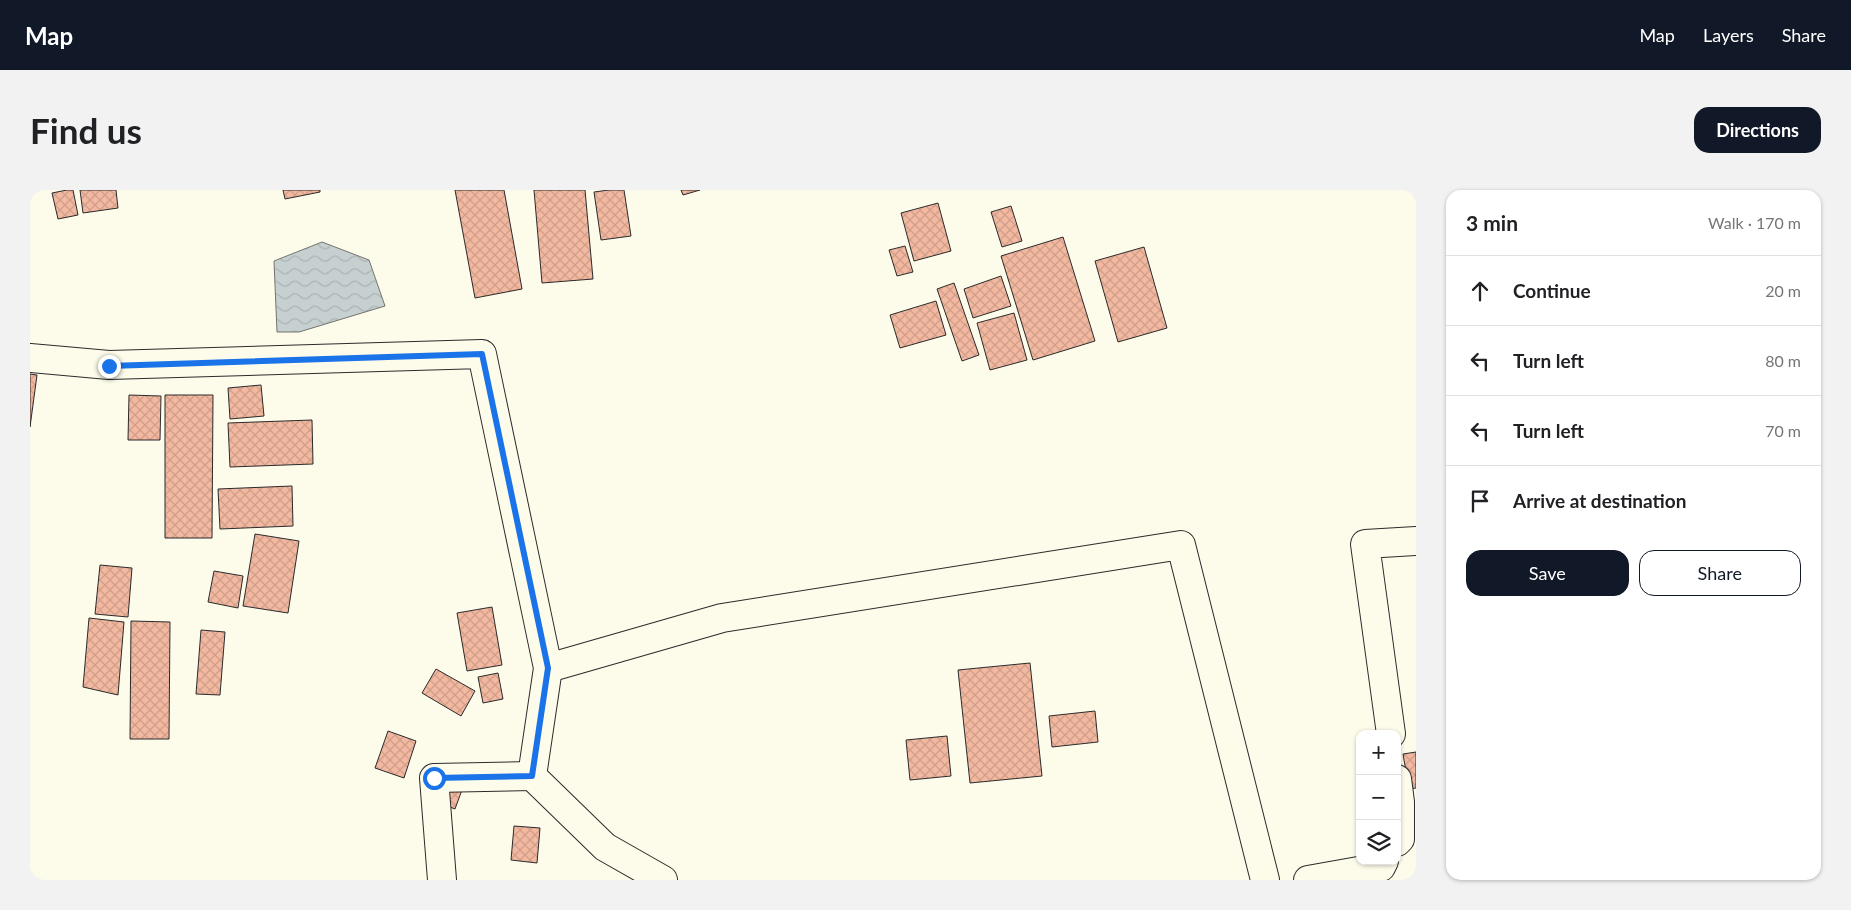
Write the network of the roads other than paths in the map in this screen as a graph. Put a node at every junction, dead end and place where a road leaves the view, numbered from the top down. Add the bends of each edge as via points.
1 (30, 358) edge
2 (1416, 541) edge
3 (548, 668) junction
4 (1390, 730) edge
5 (532, 776) junction
6 (1382, 865) edge
7 (442, 880) edge
8 (663, 880) edge
9 (1265, 880) edge
10 (1308, 880) edge

1 - 3 street via 109,366 482,354
2 - 4 street via 1365,544
3 - 5 street
3 - 9 street via 722,618 1181,545
5 - 7 street via 434,778
5 - 8 street via 605,847
6 - 10 street

